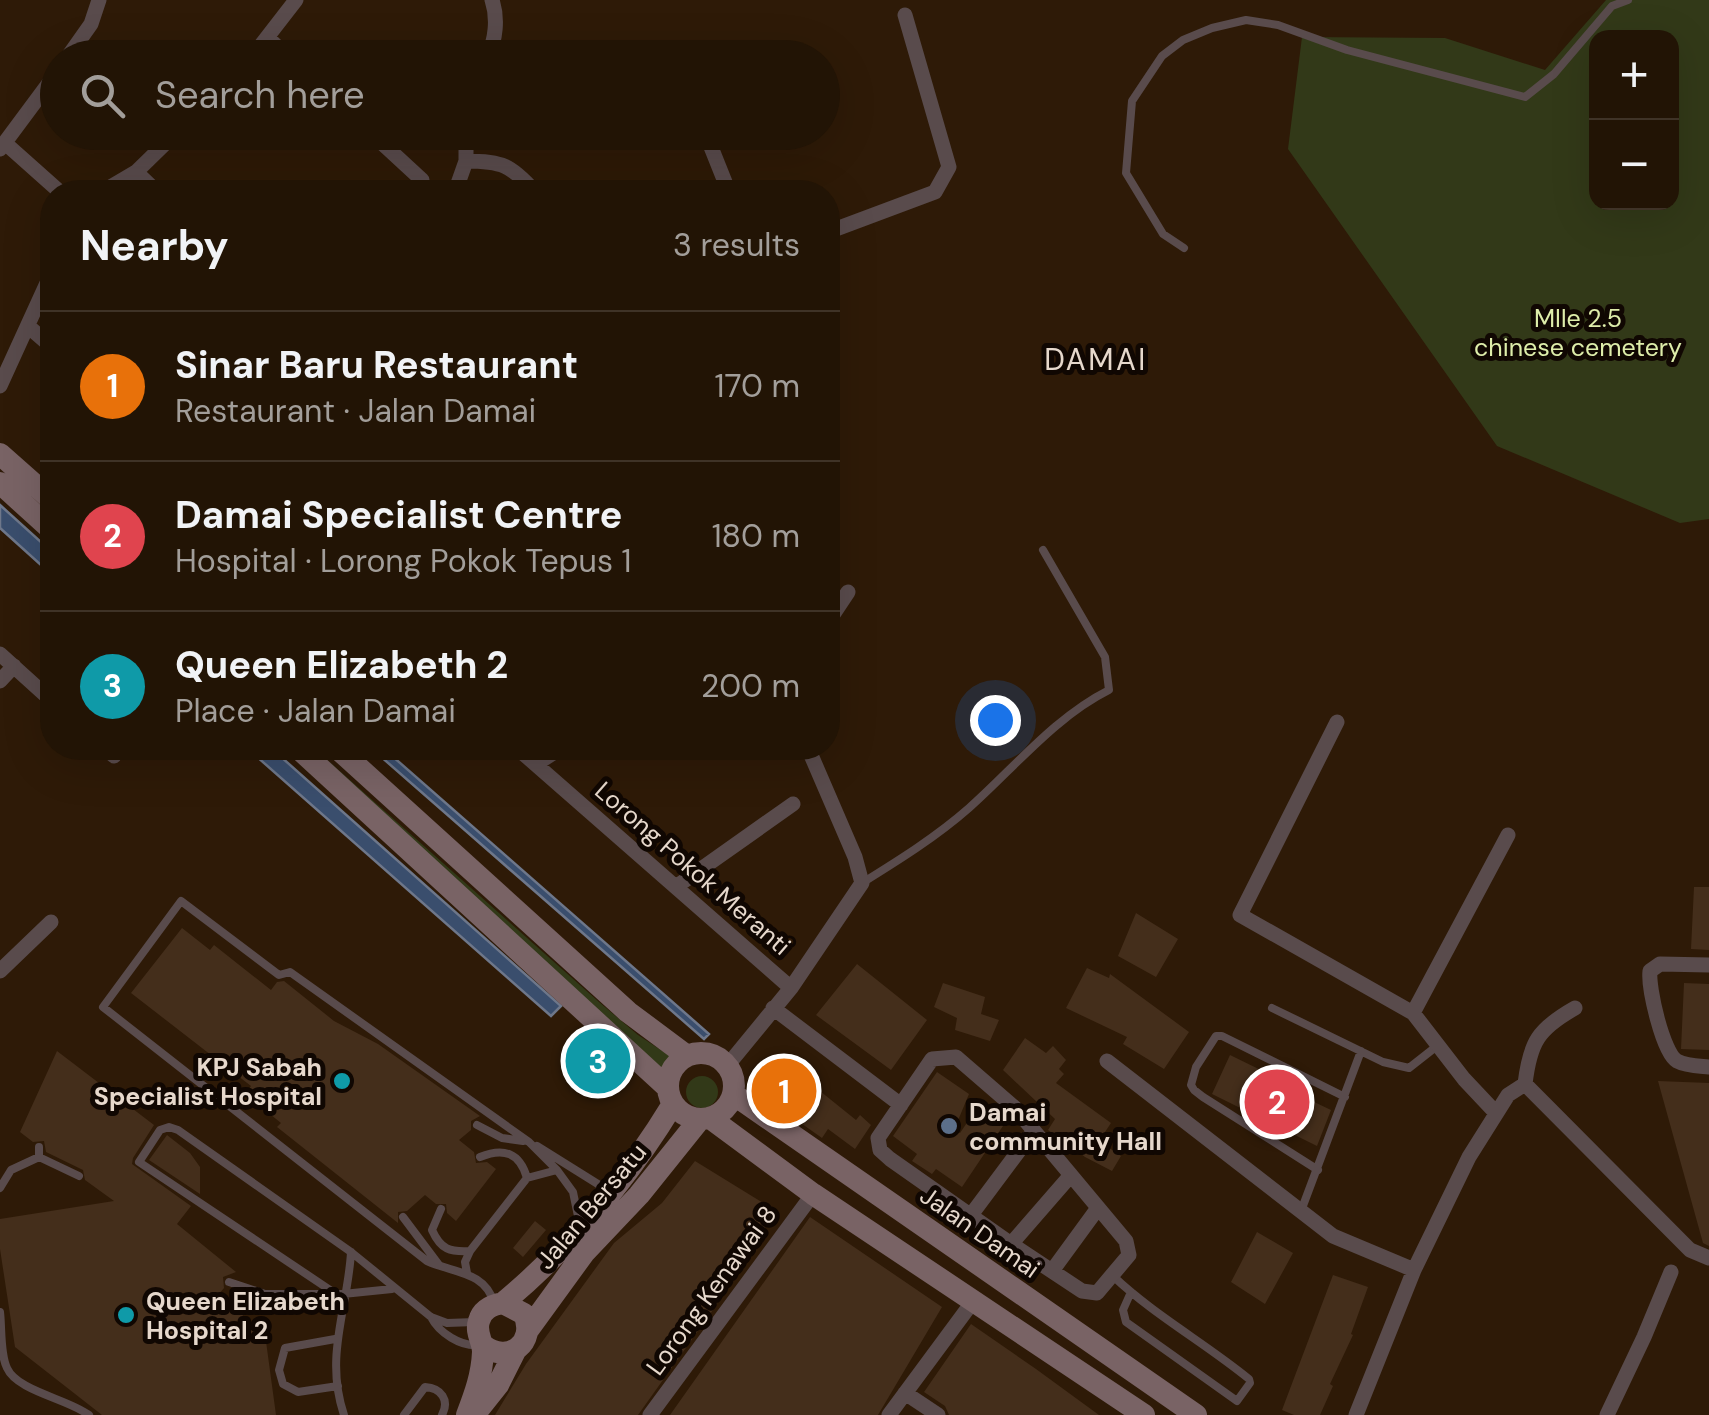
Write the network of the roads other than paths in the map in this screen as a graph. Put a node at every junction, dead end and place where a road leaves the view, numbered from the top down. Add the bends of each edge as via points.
1 (99, 0) edge
2 (296, 0) edge
3 (492, 0) edge
4 (1628, 0) edge
5 (905, 15) dead end
6 (268, 38) edge
7 (80, 40) edge
8 (494, 40) edge
9 (40, 95) edge
10 (3, 146) edge
11 (159, 150) edge
12 (390, 150) edge
13 (466, 150) edge
14 (712, 150) edge
15 (466, 161) junction
16 (136, 172) junction
17 (45, 180) edge
18 (122, 180) edge
19 (144, 180) edge
20 (422, 180) dead end
21 (459, 180) edge
22 (524, 180) edge
23 (723, 180) edge
24 (840, 228) edge
25 (1184, 248) dead end
26 (40, 301) edge
27 (29, 327) junction
28 (40, 337) edge
29 (0, 386) edge
30 (0, 454) edge
31 (0, 483) edge
32 (40, 489) edge
33 (40, 519) edge
34 (1043, 550) dead end
35 (848, 592) dead end
36 (840, 604) edge
37 (0, 654) edge
38 (14, 666) junction
39 (0, 681) edge
40 (40, 690) edge
41 (1337, 722) dead end
42 (311, 760) edge
43 (350, 760) edge
44 (531, 760) edge
45 (542, 760) edge
46 (813, 760) edge
47 (536, 764) junction
48 (793, 804) dead end
49 (1508, 835) dead end
50 (862, 883) junction
51 (677, 886) junction
52 (51, 922) dead end
53 (1709, 965) edge
54 (0, 971) edge
55 (791, 988) junction
56 (773, 1008) junction
57 (1272, 1008) dead end
58 (1575, 1008) dead end
59 (1413, 1013) junction
60 (1437, 1046) junction
61 (1361, 1051) junction
62 (687, 1056) junction
63 (1107, 1062) dead end
64 (728, 1066) junction
65 (1709, 1066) edge
66 (1525, 1084) junction
67 (733, 1094) junction
68 (671, 1096) junction
69 (1345, 1097) junction
70 (901, 1105) junction
71 (1496, 1113) junction
72 (705, 1119) junction
73 (477, 1124) dead end
74 (1033, 1132) junction
75 (529, 1142) junction
76 (480, 1157) dead end
77 (557, 1170) junction
78 (1318, 1170) junction
79 (1071, 1175) junction
80 (79, 1176) dead end
81 (527, 1178) junction
82 (0, 1188) edge
83 (614, 1192) junction
84 (813, 1194) junction
85 (440, 1208) dead end
86 (1098, 1208) junction
87 (1301, 1211) junction
88 (972, 1215) junction
89 (403, 1216) dead end
90 (580, 1226) junction
91 (1012, 1244) junction
92 (470, 1250) junction
93 (351, 1252) junction
94 (1709, 1258) edge
95 (441, 1268) junction
96 (1414, 1270) junction
97 (1052, 1271) junction
98 (1670, 1272) dead end
99 (467, 1273) junction
100 (1112, 1275) junction
101 (229, 1282) dead end
102 (392, 1289) junction
103 (1131, 1292) junction
104 (340, 1294) junction
105 (974, 1300) junction
106 (0, 1312) edge
107 (431, 1318) junction
108 (490, 1318) junction
109 (528, 1330) junction
110 (336, 1339) junction
111 (515, 1351) junction
112 (338, 1386) junction
113 (905, 1393) junction
114 (90, 1415) edge
115 (344, 1415) edge
116 (404, 1415) edge
117 (442, 1415) edge
118 (470, 1415) edge
119 (650, 1415) edge
120 (890, 1415) edge
121 (938, 1415) edge
122 (1144, 1415) edge
123 (1196, 1415) edge
124 (1356, 1415) edge
125 (1607, 1415) edge

1 - 7 street
2 - 6 street
3 - 8 street
4 - 25 lane via 1612,6 1525,98 1278,25 1246,20 1183,40 1162,56 1132,102 1126,174 1162,234
5 - 24 street via 949,167 935,192
9 - 10 street
10 - 17 street
11 - 16 street
12 - 20 street
13 - 15 street
14 - 23 street
15 - 21 street
15 - 22 street via 492,161
16 - 18 street
16 - 19 street
26 - 27 street
27 - 28 street
27 - 29 street
30 - 32 main road
31 - 33 main road
34 - 50 lane via 1105,656 1109,690 1079,705 919,848
35 - 36 street
37 - 38 street
38 - 39 street
38 - 40 street
41 - 59 street via 1240,915
42 - 68 main road
43 - 62 main road via 628,1012
44 - 47 street, Lorong Pokok Meranti
45 - 47 street
46 - 50 street
47 - 51 street, Lorong Pokok Meranti
48 - 51 street
49 - 59 street
50 - 55 street
51 - 55 street, Lorong Pokok Meranti
52 - 54 street
53 - 65 street via 1660,964 1648,984 1670,1055 1681,1064
55 - 56 street
56 - 64 street
56 - 70 street
57 - 61 lane
58 - 66 street via 1535,1041
59 - 60 street
60 - 61 lane via 1410,1068
60 - 71 street
61 - 69 lane
62 - 64 main road via 709,1054
62 - 68 main road via 673,1069
63 - 87 street
64 - 67 main road
66 - 71 street
66 - 94 street via 1690,1250
67 - 72 main road via 725,1109
67 - 123 main road, Jalan Damai
68 - 72 main road via 689,1117
68 - 83 main road, Jalan Bersatu
69 - 78 lane
69 - 78 lane via 1222,1036 1192,1078 1203,1097
70 - 74 street via 932,1059 956,1058
70 - 88 street via 878,1138 880,1150
71 - 96 street
72 - 84 main road
72 - 109 main road, Jalan Bersatu via 584,1253
73 - 75 lane via 502,1138
74 - 79 street
74 - 88 street
75 - 77 lane
75 - 83 lane
75 - 95 lane via 290,972 279,976 181,902 103,1007
76 - 81 lane via 500,1151 515,1156
77 - 81 lane
77 - 90 lane via 572,1192
78 - 87 lane
79 - 86 street
79 - 91 street
80 - 82 lane via 39,1152 11,1170
81 - 92 lane
83 - 90 main road, Jalan Bersatu
84 - 105 main road
84 - 119 street, Lorong Kenawai 8
85 - 92 lane via 432,1230 436,1240 453,1252
86 - 97 street
86 - 100 street via 1126,1240 1129,1255
87 - 96 street via 1333,1236
88 - 91 street
89 - 95 lane
90 - 108 main road, Jalan Bersatu
91 - 97 street
92 - 99 lane
93 - 102 lane
93 - 104 lane
93 - 104 lane via 178,1130 160,1130 139,1162
95 - 99 lane
96 - 124 street
97 - 100 street via 1097,1293
98 - 125 street
99 - 108 lane via 490,1290
100 - 103 lane
101 - 104 lane via 265,1294
102 - 104 lane
102 - 107 lane
103 - 103 lane via 1248,1379 1237,1401 1126,1322
104 - 110 lane
105 - 113 street
105 - 122 main road
106 - 114 lane via 6,1368 21,1385
107 - 108 lane via 447,1324
107 - 108 lane via 468,1346
108 - 109 main road via 518,1308
108 - 111 main road via 498,1353
108 - 118 main road
109 - 111 main road, Jalan Bersatu
110 - 112 lane
110 - 112 lane via 285,1348 278,1370 289,1390
111 - 118 main road, Jalan Bersatu via 498,1385
112 - 115 lane
113 - 120 street
113 - 121 street
116 - 117 lane via 425,1387 443,1394

